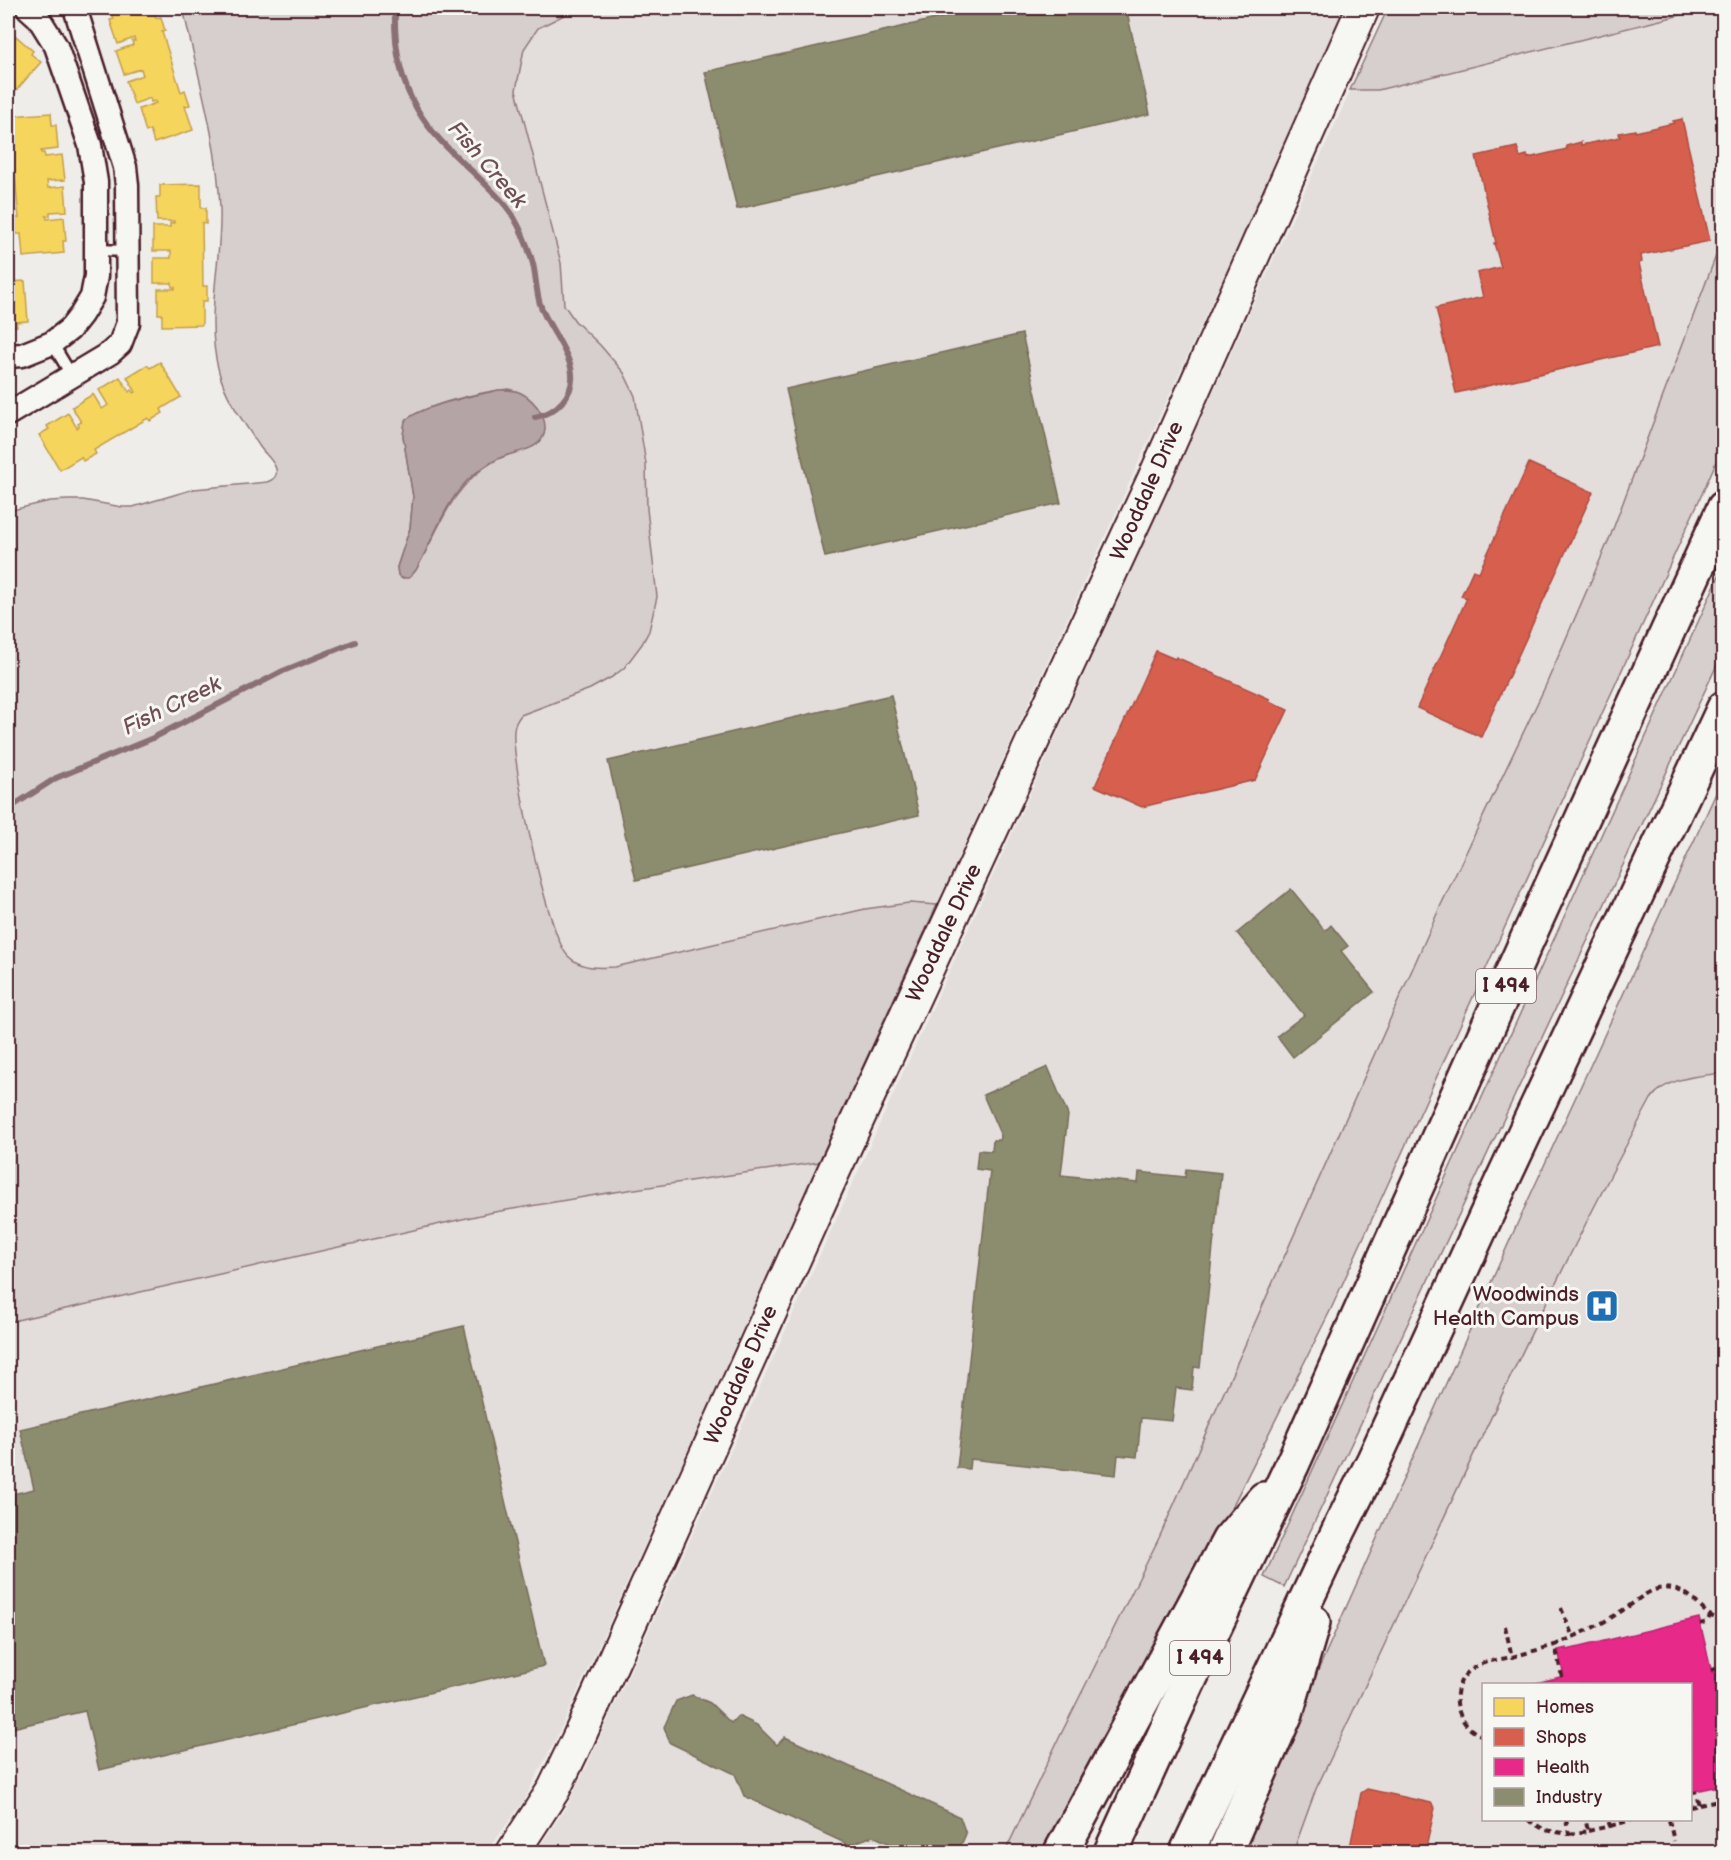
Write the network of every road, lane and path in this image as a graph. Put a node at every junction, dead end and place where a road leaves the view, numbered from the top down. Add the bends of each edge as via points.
1 (28, 8) edge
2 (75, 8) edge
3 (1363, 8) edge
4 (77, 62) junction
5 (96, 250) junction
6 (128, 250) junction
7 (52, 343) junction
8 (8, 356) edge
9 (72, 376) junction
10 (8, 414) edge
11 (1724, 508) edge
12 (1724, 708) edge
13 (1292, 1465) junction
14 (1340, 1528) junction
15 (1561, 1608) dead end
16 (1710, 1616) junction
17 (1724, 1620) edge
18 (1700, 1624) dead end
19 (1505, 1626) dead end
20 (1573, 1637) junction
21 (1555, 1645) junction
22 (1512, 1657) junction
23 (1724, 1667) edge
24 (1711, 1670) dead end
25 (1562, 1677) dead end
26 (1482, 1736) edge
27 (1695, 1791) dead end
28 (1724, 1800) edge
29 (1699, 1805) junction
30 (1692, 1807) edge
31 (1530, 1821) edge
32 (1566, 1821) edge
33 (1608, 1821) edge
34 (1628, 1821) edge
35 (1669, 1821) edge
36 (1586, 1822) dead end
37 (1610, 1826) junction
38 (1588, 1831) junction
39 (1569, 1834) junction
40 (1674, 1841) dead end
41 (513, 1852) edge
42 (1061, 1852) edge
43 (1111, 1852) edge
44 (1187, 1852) edge
45 (1225, 1852) edge

1 - 4 street
2 - 4 street
3 - 41 street, Wooddale Drive via 1153,481 832,1175 579,1737 554,1789
4 - 5 street via 94,165
4 - 6 street via 125,167
5 - 6 lane
5 - 7 street via 92,297 70,328
6 - 9 street via 125,335 110,353
7 - 8 street via 22,355
7 - 9 lane
9 - 10 street
11 - 13 highway, I 494
12 - 14 highway
13 - 42 highway via 1228,1540
13 - 43 highway, I 494
14 - 44 highway
14 - 45 highway via 1286,1713
15 - 20 path
16 - 17 path
16 - 18 path
16 - 20 path via 1689,1595 1661,1589
19 - 22 path
20 - 21 path
21 - 22 path
21 - 25 path
22 - 26 path via 1474,1667 1458,1686 1459,1713
23 - 24 path
27 - 29 path
28 - 29 path
29 - 30 path
31 - 39 path via 1545,1830
32 - 39 path
33 - 37 path
34 - 37 path
35 - 40 path
36 - 38 path
37 - 38 path
38 - 39 path

